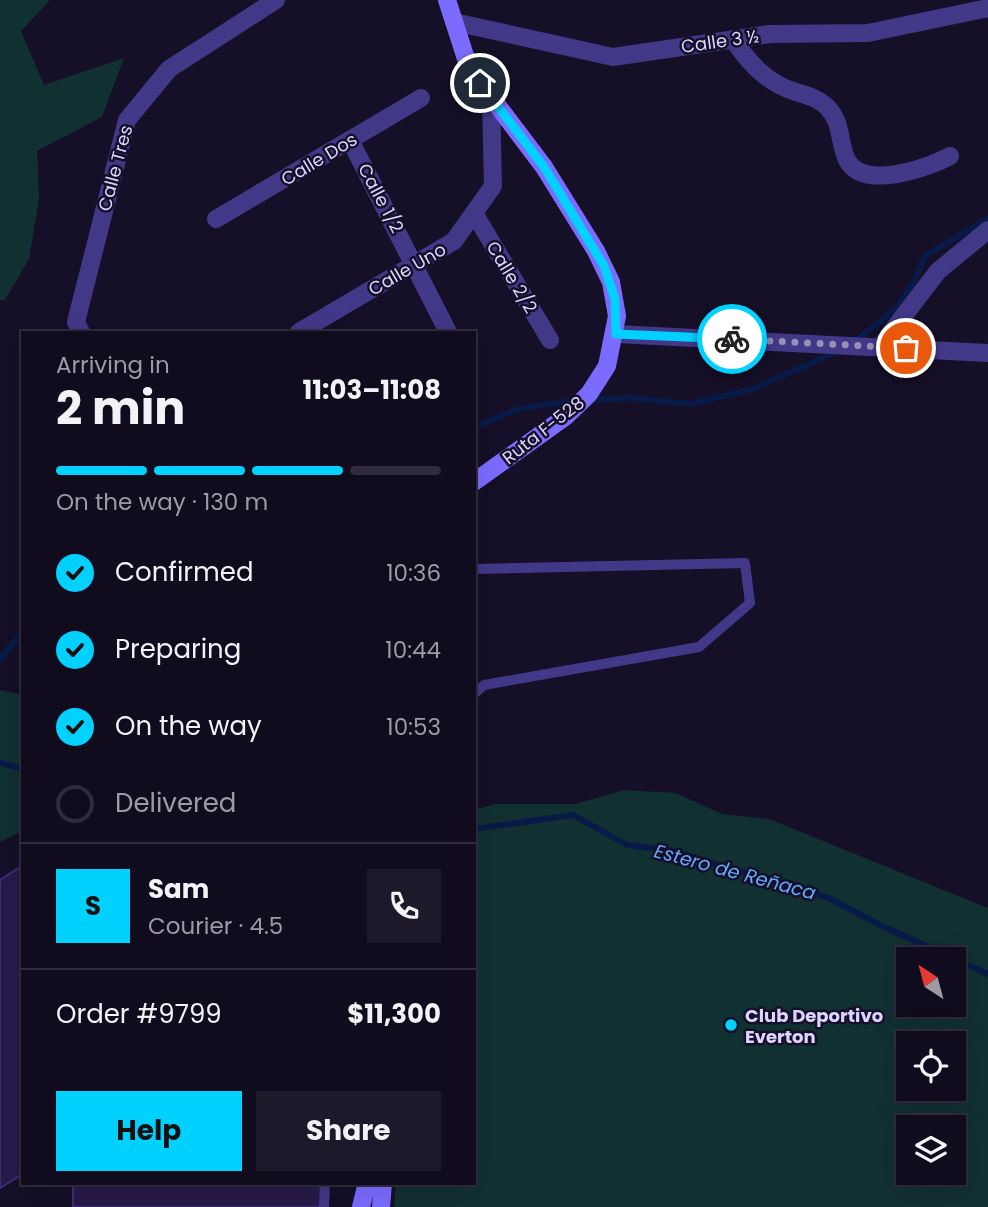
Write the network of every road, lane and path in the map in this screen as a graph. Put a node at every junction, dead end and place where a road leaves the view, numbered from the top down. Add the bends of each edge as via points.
1 (276, 0) edge
2 (447, 0) edge
3 (988, 8) edge
4 (454, 22) junction
5 (733, 39) junction
6 (421, 98) dead end
7 (491, 98) junction
8 (350, 140) junction
9 (950, 156) dead end
10 (474, 213) junction
11 (216, 219) dead end
12 (988, 230) edge
13 (416, 264) junction
14 (79, 328) edge
15 (301, 331) edge
16 (448, 331) edge
17 (616, 334) junction
18 (550, 340) dead end
19 (880, 347) junction
20 (988, 353) edge
21 (476, 481) edge
22 (476, 569) edge
23 (476, 692) edge
24 (325, 1185) edge
25 (367, 1185) edge
26 (383, 1185) edge
27 (324, 1207) edge
28 (362, 1207) edge
29 (380, 1207) edge

1 - 14 street, Calle Tres via 169,69 127,120
2 - 4 main road, Ruta F-528
3 - 5 street, Calle 3 ½ via 868,33
4 - 5 street, Calle 3 ½ via 613,57
4 - 7 main road, Ruta F-528 via 469,68
5 - 9 street via 765,76 826,106 839,123 848,162 857,171 903,173
6 - 8 street, Calle Dos
7 - 10 street, Calle Uno via 493,186
7 - 17 main road, Ruta F-528 via 544,167 604,266 615,299
8 - 11 street, Calle Dos
8 - 13 street, Calle 1/2
10 - 13 street, Calle Uno via 454,241
10 - 18 street, Calle 2/2
12 - 19 street via 938,271
13 - 15 street, Calle Uno
13 - 16 street, Calle 1/2
17 - 19 street
17 - 21 main road, Ruta F-528 via 607,366 589,394 565,417
19 - 20 street
22 - 23 lane via 746,563 750,603 699,647 484,685
24 - 27 lane
25 - 28 main road
26 - 29 main road

